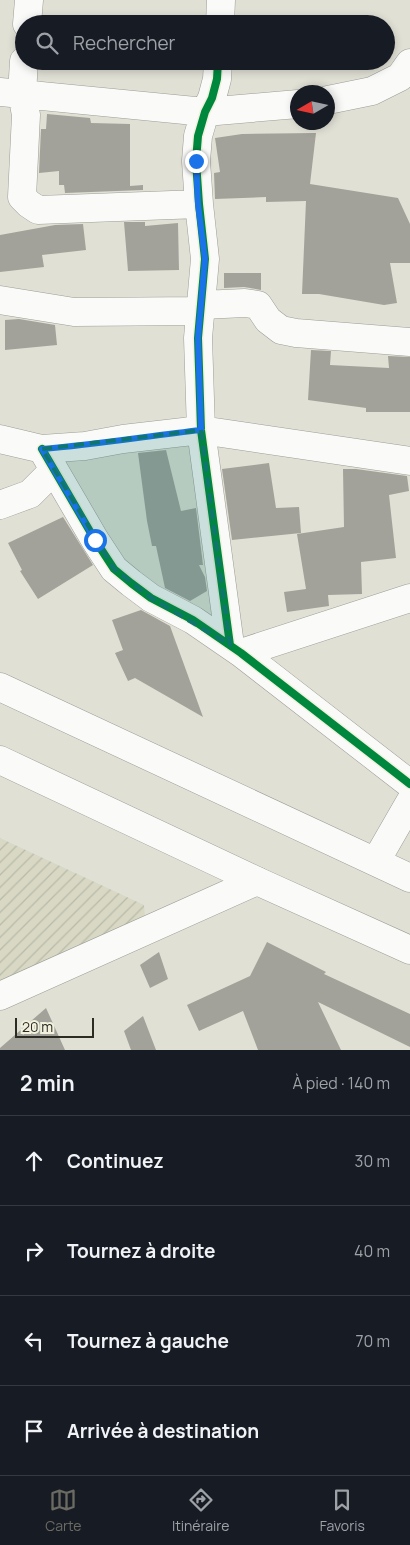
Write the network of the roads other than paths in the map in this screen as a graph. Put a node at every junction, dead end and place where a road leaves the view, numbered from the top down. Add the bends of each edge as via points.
1 (29, 0) edge
2 (221, 0) edge
3 (28, 15) edge
4 (220, 15) edge
5 (410, 63) edge
6 (20, 70) edge
7 (217, 70) edge
8 (11, 93) edge
9 (335, 99) edge
10 (290, 105) edge
11 (205, 112) junction
12 (198, 204) junction
13 (0, 300) edge
14 (202, 308) junction
15 (410, 342) edge
16 (201, 430) junction
17 (0, 439) edge
18 (48, 459) junction
19 (410, 461) edge
20 (0, 505) edge
21 (410, 598) edge
22 (235, 649) junction
23 (0, 687) edge
24 (0, 760) edge
25 (410, 784) edge
26 (410, 802) edge
27 (376, 862) junction
28 (410, 878) edge
29 (257, 881) junction
30 (410, 950) edge
31 (0, 996) edge

1 - 3 street
2 - 4 street
5 - 9 street via 400,77 372,91
6 - 8 street
7 - 11 street via 212,98
8 - 11 street
8 - 12 street via 26,115 22,196 38,210
10 - 11 street
11 - 12 street via 198,136 196,161
12 - 14 street via 205,259
13 - 14 street via 74,312
14 - 15 street via 245,303 258,305 268,320 282,330 296,334
14 - 16 street via 198,338
16 - 18 street via 86,446
16 - 19 street
16 - 22 street
17 - 18 street
18 - 20 street via 30,494
18 - 22 street via 114,569 151,598 193,620
21 - 22 street
22 - 25 street
23 - 27 street
24 - 29 street
26 - 27 street
27 - 28 street
29 - 30 street
29 - 31 street

